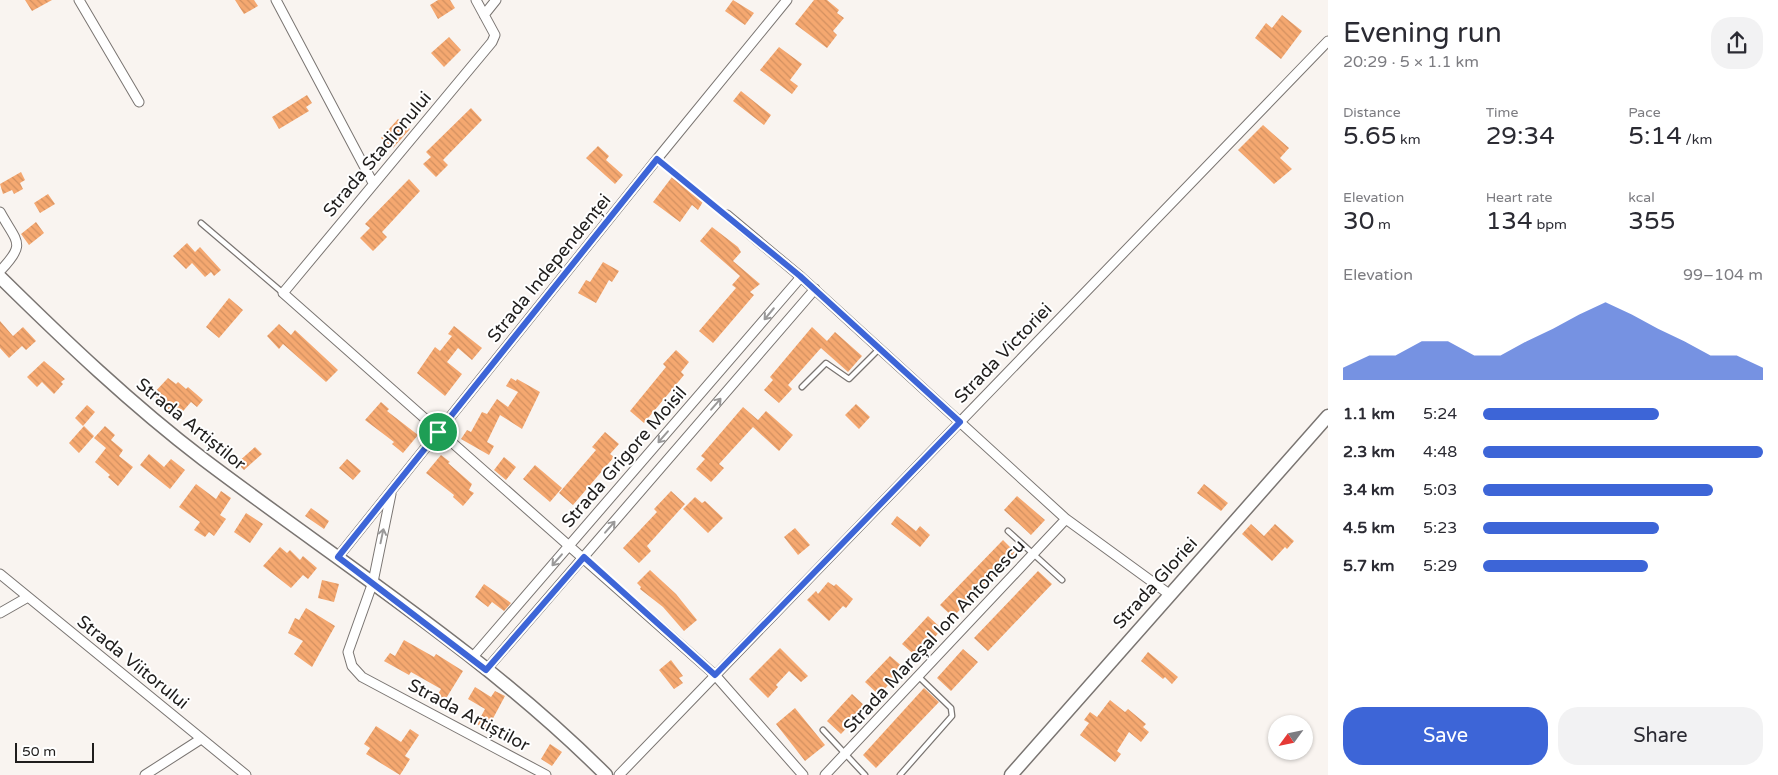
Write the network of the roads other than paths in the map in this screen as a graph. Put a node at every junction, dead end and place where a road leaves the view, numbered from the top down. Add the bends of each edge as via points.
1 (80, 0) edge
2 (276, 0) edge
3 (476, 0) edge
4 (496, 0) edge
5 (787, 0) edge
6 (484, 15) junction
7 (1328, 41) edge
8 (138, 102) dead end
9 (373, 182) junction
10 (0, 212) edge
11 (727, 215) road end
12 (201, 223) dead end
13 (0, 271) edge
14 (800, 276) junction
15 (0, 277) edge
16 (815, 289) junction
17 (283, 293) junction
18 (879, 348) junction
19 (802, 387) dead end
20 (1328, 416) edge
21 (960, 422) junction
22 (438, 432) junction
23 (392, 490) junction
24 (1066, 519) junction
25 (1008, 531) dead end
26 (570, 544) junction
27 (1033, 554) junction
28 (338, 557) junction
29 (584, 557) junction
30 (0, 574) edge
31 (1062, 580) dead end
32 (372, 582) junction
33 (1169, 594) junction
34 (28, 597) junction
35 (0, 613) edge
36 (472, 658) junction
37 (486, 670) junction
38 (715, 675) junction
39 (918, 676) junction
40 (822, 730) dead end
41 (201, 738) junction
42 (844, 754) junction
43 (145, 775) edge
44 (246, 775) edge
45 (546, 775) edge
46 (606, 775) edge
47 (619, 775) edge
48 (803, 775) edge
49 (825, 775) edge
50 (865, 775) edge
51 (900, 775) edge
52 (1010, 775) edge

1 - 8 street
2 - 9 street
3 - 6 street
4 - 6 street
5 - 22 street, Strada Independenței
6 - 9 street, Strada Stadionului via 495,35 492,42
7 - 21 street, Strada Victoriei
9 - 17 street, Strada Stadionului
10 - 13 street via 18,249
11 - 14 street
12 - 17 lane
14 - 16 street
14 -> 26 street, Strada Grigore Moisil
15 - 28 street, Strada Artiștilor via 59,336 164,427
16 - 18 street
29 -> 16 street, Strada Grigore Moisil
17 - 22 street
18 - 19 lane via 849,379 826,363
18 - 21 street
20 - 33 street, Strada Gloriei
21 - 24 street
21 - 38 street, Strada Victoriei
22 - 23 street, Strada Independenței
22 - 26 street
23 - 28 street, Strada Independenței
32 -> 23 street
24 - 27 street, Strada Mareșal Ion Antonescu
24 - 33 street
25 - 27 lane
26 - 29 street
26 -> 36 street, Strada Grigore Moisil
27 - 31 lane
27 - 39 street, Strada Mareșal Ion Antonescu
28 - 32 street, Strada Artiștilor
29 - 37 street, Strada Grigore Moisil
29 - 38 street
30 - 34 street, Strada Viitorului
32 - 36 street, Strada Artiștilor
32 - 45 street, Strada Artiștilor via 348,652 356,672
33 - 52 street, Strada Gloriei
34 - 35 street
34 - 41 street, Strada Viitorului
36 - 37 street, Strada Artiștilor
37 - 46 street, Strada Artiștilor via 568,737
38 - 47 street, Strada Victoriei
38 - 48 street
39 - 42 street, Strada Mareșal Ion Antonescu
39 - 51 lane via 951,708 952,716
40 - 42 lane
41 - 43 street
41 - 44 street, Strada Viitorului
42 - 49 street, Strada Mareșal Ion Antonescu
42 - 50 lane

